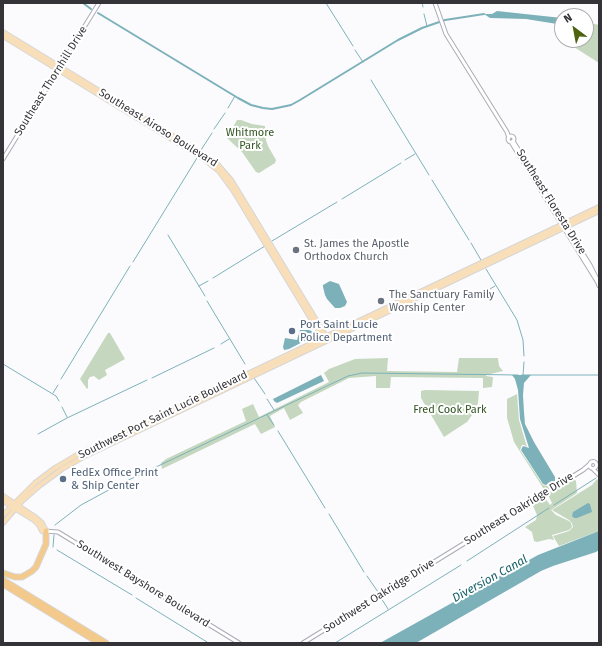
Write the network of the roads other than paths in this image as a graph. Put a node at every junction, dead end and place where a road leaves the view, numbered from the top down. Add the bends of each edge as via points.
1 (99, 3) edge
2 (436, 3) edge
3 (3, 32) edge
4 (3, 36) edge
5 (59, 68) junction
6 (3, 160) edge
7 (599, 207) edge
8 (599, 211) edge
9 (564, 225) junction
10 (446, 279) junction
11 (598, 285) edge
12 (442, 286) junction
13 (326, 339) junction
14 (265, 368) junction
15 (216, 392) junction
16 (597, 462) edge
17 (590, 464) junction
18 (592, 469) junction
19 (583, 470) junction
20 (599, 474) edge
21 (3, 496) edge
22 (3, 500) edge
23 (14, 506) junction
24 (3, 515) edge
25 (3, 523) edge
26 (44, 531) junction
27 (455, 549) joint
28 (3, 572) edge
29 (3, 580) edge
30 (3, 584) edge
31 (99, 643) edge
32 (106, 643) edge
33 (239, 643) edge
34 (304, 643) edge

1 - 5 street, Southeast Thornhill Drive
2 - 9 street, Southeast Floresta Drive via 446,34 510,137 509,141
3 - 5 main road, Southeast Airoso Boulevard
4 - 5 main road, Southeast Airoso Boulevard
5 - 6 street, Southeast Thornhill Drive
5 - 13 main road, Southeast Airoso Boulevard via 213,160 231,180
7 - 9 main road
8 - 9 main road
9 - 10 main road
9 - 11 street, Southeast Floresta Drive
9 - 12 main road
10 - 12 main road
10 - 13 main road
12 - 13 main road
13 - 14 main road, Southwest Port Saint Lucie Boulevard
13 - 14 main road, Southwest Port Saint Lucie Boulevard
14 - 15 main road, Southwest Port Saint Lucie Boulevard via 222,386
14 - 15 main road, Southwest Port Saint Lucie Boulevard via 248,379
15 - 23 main road, Southwest Port Saint Lucie Boulevard via 68,461 44,477
16 - 17 street, Southeast Oakridge Drive
16 - 18 street
16 - 20 street
17 - 18 street
17 - 19 street, Southeast Oakridge Drive
18 - 19 street, Southeast Oakridge Drive
18 - 20 street
19 - 27 street, Southeast Oakridge Drive
21 - 23 main road
22 - 23 main road
23 - 24 main road
23 - 25 main road
23 - 26 main road
26 - 28 highway via 44,544 31,570 17,576
26 - 33 street, Southwest Bayshore Boulevard via 58,532
27 - 34 street, Southwest Oakridge Drive
29 - 32 highway
30 - 31 highway

